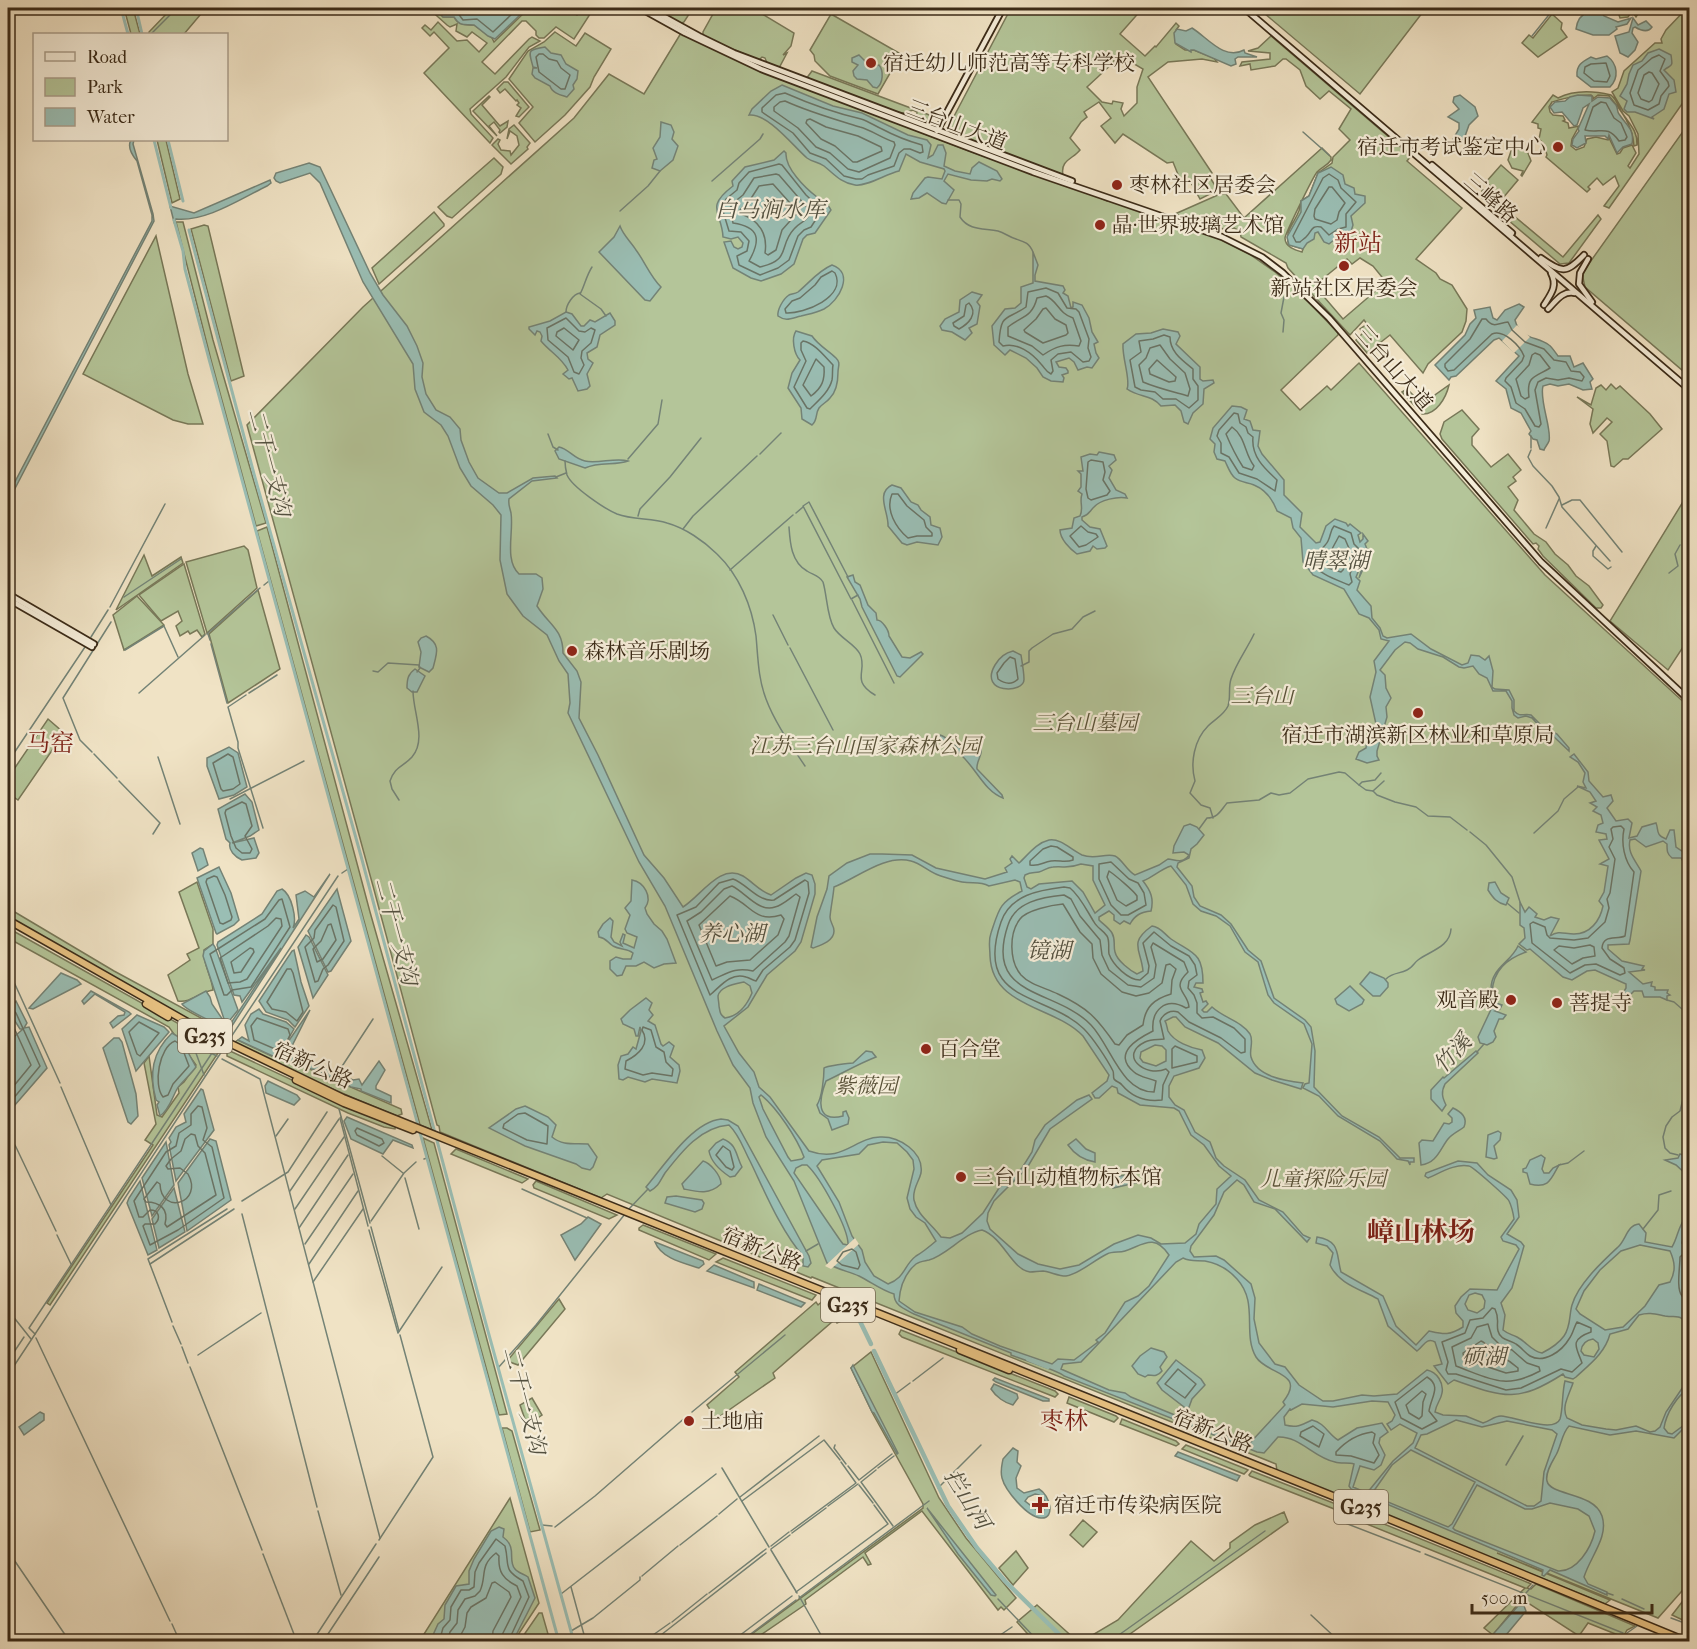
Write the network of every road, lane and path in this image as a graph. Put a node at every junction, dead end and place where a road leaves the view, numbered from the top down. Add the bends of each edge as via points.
1 (640, 8) edge
2 (648, 8) edge
3 (1001, 8) edge
4 (1246, 8) edge
5 (935, 132) junction
6 (1540, 259) junction
7 (1591, 303) junction
8 (1689, 388) edge
9 (8, 594) edge
10 (8, 599) edge
11 (1689, 700) edge
12 (8, 920) edge
13 (8, 925) edge
14 (418, 1130) junction
15 (632, 1216) junction
16 (1678, 1641) edge
17 (1688, 1641) edge

1 - 5 main road, 三台山大道 via 761,69
2 - 5 main road, 三台山大道 via 734,53
3 - 5 main road
4 - 6 main road, 三峰路
5 - 11 main road, 三台山大道 via 1034,172 1222,237 1263,257 1329,318 1541,562
6 - 7 main road, 三峰路
6 - 7 main road via 1557,270 1566,270 1586,257 1579,284
6 - 7 main road via 1555,284 1546,307 1567,292
7 - 8 main road, 三峰路
9 - 10 main road via 93,646
12 - 14 highway, 宿新公路 via 196,1028
13 - 14 highway, 宿新公路 / G235 via 210,1039 344,1103
14 - 15 highway, 宿新公路
15 - 16 highway, 宿新公路 / G235
15 - 17 highway, 宿新公路 / G235

